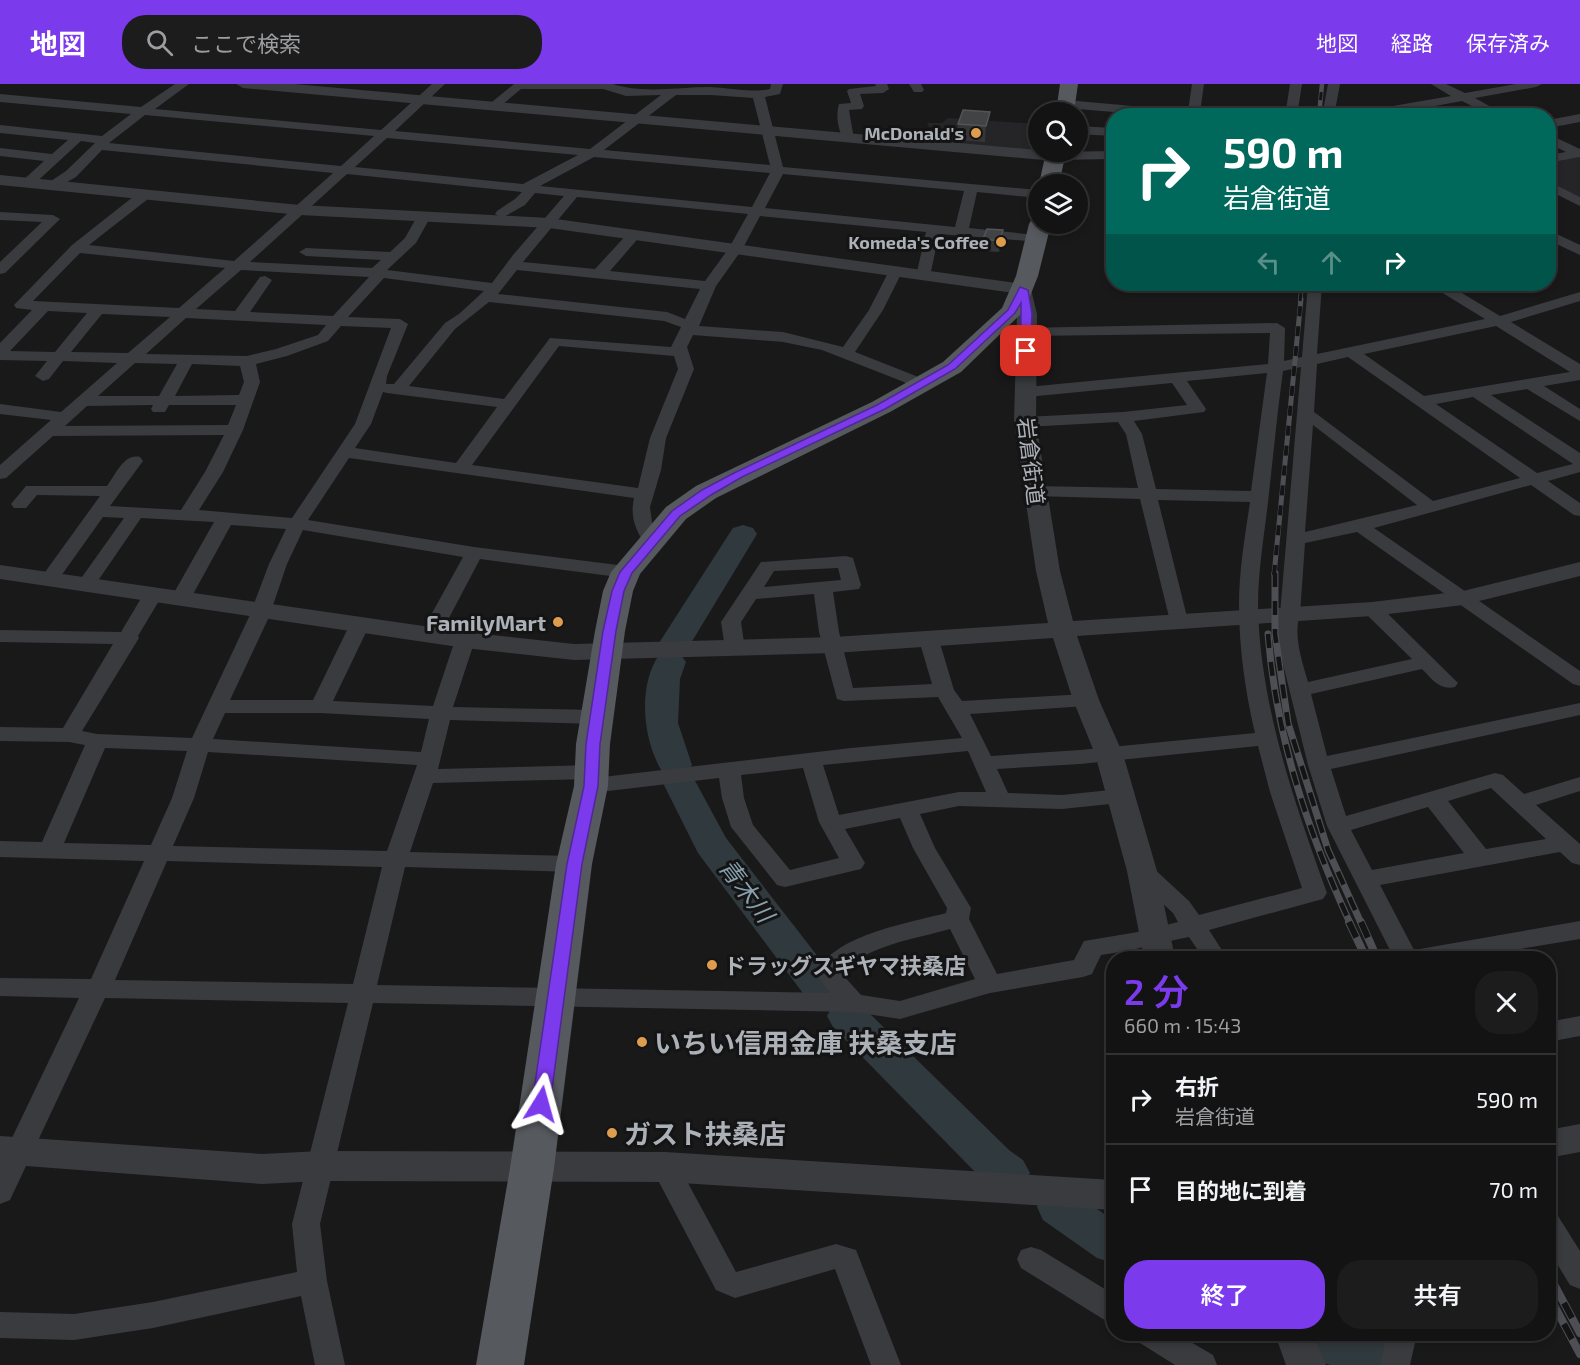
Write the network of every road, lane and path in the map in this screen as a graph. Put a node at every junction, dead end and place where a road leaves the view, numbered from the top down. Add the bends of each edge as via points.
1 (183, 84) edge
2 (243, 84) edge
3 (439, 84) edge
4 (637, 84) edge
5 (777, 84) edge
6 (881, 84) edge
7 (1069, 84) edge
8 (1198, 84) edge
9 (1296, 84) edge
10 (1334, 84) edge
11 (1437, 84) edge
12 (1536, 84) edge
13 (520, 85) edge
14 (604, 85) edge
15 (626, 92) junction
16 (674, 92) junction
17 (758, 95) junction
18 (1464, 97) junction
19 (0, 98) edge
20 (424, 100) junction
21 (1066, 102) edge
22 (493, 106) junction
23 (1194, 108) edge
24 (1292, 108) edge
25 (1330, 108) edge
26 (1403, 108) edge
27 (1485, 108) edge
28 (1088, 109) edge
29 (1106, 110) edge
30 (143, 111) junction
31 (638, 118) junction
32 (1580, 118) edge
33 (1556, 122) edge
34 (46, 124) dead end
35 (0, 129) edge
36 (1088, 131) edge
37 (769, 132) junction
38 (1106, 132) edge
39 (32, 133) junction
40 (385, 134) junction
41 (78, 137) junction
42 (848, 139) junction
43 (1556, 142) edge
44 (103, 143) junction
45 (1028, 152) edge
46 (2, 153) edge
47 (592, 153) junction
48 (1579, 153) edge
49 (1088, 155) edge
50 (1106, 155) edge
51 (1556, 157) edge
52 (53, 158) junction
53 (345, 171) junction
54 (778, 171) junction
55 (0, 180) edge
56 (27, 183) junction
57 (53, 186) junction
58 (529, 188) junction
59 (1556, 189) edge
60 (971, 190) junction
61 (574, 193) junction
62 (1028, 193) edge
63 (144, 196) junction
64 (1580, 202) edge
65 (300, 210) junction
66 (755, 211) junction
67 (502, 214) dead end
68 (0, 216) edge
69 (424, 216) junction
70 (549, 223) junction
71 (933, 230) junction
72 (1028, 231) edge
73 (961, 232) junction
74 (636, 234) junction
75 (1037, 234) edge
76 (1556, 238) edge
77 (77, 248) junction
78 (736, 248) junction
79 (1580, 251) edge
80 (306, 252) dead end
81 (394, 255) junction
82 (236, 265) junction
83 (514, 265) junction
84 (0, 270) edge
85 (895, 272) junction
86 (375, 273) junction
87 (599, 274) junction
88 (923, 276) junction
89 (265, 280) dead end
90 (709, 286) junction
91 (1023, 290) junction
92 (1314, 291) edge
93 (1449, 291) edge
94 (489, 292) junction
95 (1580, 296) edge
96 (43, 307) junction
97 (99, 308) junction
98 (183, 312) junction
99 (240, 315) junction
100 (337, 320) junction
101 (1498, 321) junction
102 (690, 328) junction
103 (1026, 331) junction
104 (679, 352) junction
105 (0, 353) edge
106 (1352, 353) junction
107 (846, 354) junction
108 (58, 356) junction
109 (131, 358) junction
110 (187, 360) junction
111 (248, 361) junction
112 (1308, 361) junction
113 (1274, 368) junction
114 (1580, 373) edge
115 (43, 376) dead end
116 (1178, 379) junction
117 (1528, 383) junction
118 (377, 387) junction
119 (919, 387) junction
120 (398, 389) junction
121 (1027, 392) junction
122 (1476, 392) junction
123 (164, 400) junction
124 (245, 400) junction
125 (83, 401) junction
126 (1422, 401) junction
127 (508, 404) junction
128 (0, 409) edge
129 (1305, 414) junction
130 (1580, 416) edge
131 (63, 417) junction
132 (1123, 417) junction
133 (1025, 422) junction
134 (235, 430) junction
135 (48, 431) junction
136 (147, 431) junction
137 (344, 452) junction
138 (134, 461) dead end
139 (1580, 461) edge
140 (1580, 467) edge
141 (460, 469) junction
142 (0, 474) edge
143 (1535, 479) junction
144 (1034, 491) junction
145 (113, 492) junction
146 (642, 494) junction
147 (1147, 494) junction
148 (1259, 497) junction
149 (20, 504) dead end
150 (1431, 507) junction
151 (99, 511) junction
152 (1580, 511) edge
153 (136, 513) junction
154 (187, 515) junction
155 (225, 519) junction
156 (297, 524) junction
157 (1360, 526) junction
158 (651, 540) junction
159 (1294, 540) junction
160 (474, 553) junction
161 (1580, 569) edge
162 (0, 572) edge
163 (626, 572) junction
164 (49, 579) junction
165 (86, 584) junction
166 (822, 586) junction
167 (153, 594) junction
168 (749, 594) junction
169 (181, 598) junction
170 (1463, 598) junction
171 (1372, 609) junction
172 (260, 610) junction
173 (1290, 614) junction
174 (1249, 617) junction
175 (1178, 621) junction
176 (360, 624) junction
177 (1063, 631) junction
178 (430, 635) junction
179 (0, 636) edge
180 (129, 638) junction
181 (929, 639) junction
182 (465, 640) junction
183 (834, 645) junction
184 (735, 649) junction
185 (607, 652) junction
186 (1426, 662) junction
187 (1580, 680) edge
188 (1448, 683) dead end
189 (944, 690) junction
190 (1301, 690) junction
191 (1086, 700) junction
192 (217, 706) junction
193 (320, 707) junction
194 (958, 708) junction
195 (1580, 709) edge
196 (441, 713) junction
197 (597, 717) junction
198 (0, 734) edge
199 (69, 735) junction
200 (1266, 739) junction
201 (97, 741) junction
202 (200, 745) junction
203 (979, 754) junction
204 (1109, 754) junction
205 (811, 760) junction
206 (1319, 765) junction
207 (427, 767) junction
208 (729, 770) junction
209 (592, 779) junction
210 (1580, 784) edge
211 (1120, 796) junction
212 (1433, 798) junction
213 (1001, 802) junction
214 (1522, 802) junction
215 (907, 809) junction
216 (830, 822) junction
217 (1338, 826) junction
218 (0, 849) edge
219 (50, 850) junction
220 (1573, 850) edge
221 (159, 853) junction
222 (396, 858) junction
223 (1480, 858) junction
224 (574, 864) junction
225 (1142, 871) junction
226 (1365, 879) junction
227 (957, 919) junction
228 (1194, 928) junction
229 (1580, 930) edge
230 (1157, 949) edge
231 (1210, 951) edge
232 (1402, 951) edge
233 (1458, 951) edge
234 (990, 984) junction
235 (0, 987) edge
236 (99, 989) junction
237 (363, 993) junction
238 (555, 997) junction
239 (855, 1003) junction
240 (1580, 1026) edge
241 (1556, 1030) edge
242 (1580, 1138) edge
243 (1556, 1142) edge
244 (11, 1150) edge
245 (321, 1166) junction
246 (665, 1167) junction
247 (532, 1168) junction
248 (0, 1192) edge
249 (1106, 1195) edge
250 (1556, 1235) edge
251 (1031, 1259) dead end
252 (1575, 1260) edge
253 (312, 1281) junction
254 (1106, 1306) edge
255 (0, 1325) edge
256 (1163, 1341) edge
257 (1296, 1341) edge
258 (1400, 1341) edge
259 (330, 1365) edge
260 (500, 1365) edge
261 (886, 1365) edge
262 (1202, 1365) edge
263 (1306, 1365) edge
264 (1395, 1365) edge

1 - 30 street
2 - 20 street
3 - 20 street
4 - 15 street
5 - 17 street via 776,92
6 - 42 street via 883,89 853,91 858,106 843,107
7 - 21 main road
8 - 23 street
9 - 24 street
10 - 25 street
11 - 18 street
12 - 18 street
13 - 14 street
13 - 22 street
14 - 15 street
15 - 16 street
16 - 17 street
16 - 31 street
17 - 37 street
18 - 26 street
18 - 27 street
19 - 30 street
20 - 22 street
20 - 40 street
22 - 31 street
28 - 29 street
30 - 40 street
30 - 44 street
31 - 37 street
31 - 47 street
32 - 33 street
34 - 39 street
35 - 39 street
36 - 38 street
37 - 42 street
37 - 54 street
39 - 41 street
40 - 47 street
40 - 53 street
41 - 44 street
41 - 52 street
42 - 45 street
43 - 48 street
44 - 53 street
44 - 57 street
46 - 52 street
47 - 54 street
47 - 58 street
48 - 51 street
49 - 50 street
52 - 56 street
53 - 58 street
53 - 65 street
54 - 60 street
54 - 66 street
55 - 56 street
56 - 57 street
57 - 63 street
58 - 61 street
58 - 67 street via 520,202
59 - 64 street
60 - 62 street
60 - 73 street
61 - 66 street
61 - 70 street
63 - 65 street
63 - 77 street
65 - 69 street
65 - 82 street
66 - 71 street
66 - 78 street
68 - 84 street via 53,219
69 - 70 street
69 - 81 street via 411,240
70 - 74 street
70 - 83 street
71 - 73 street
71 - 88 street
72 - 73 street
74 - 78 street
74 - 87 street
75 - 91 main road
76 - 79 street
77 - 82 street
77 - 96 street via 21,306
78 - 85 street
78 - 90 street
80 - 81 street
81 - 86 street
82 - 86 street
82 - 98 street
83 - 87 street
83 - 94 street
85 - 88 street
85 - 107 street via 876,310
86 - 94 street
86 - 100 street via 378,276
87 - 90 street
88 - 91 street
89 - 99 street
90 - 102 street
91 - 103 street, 岩倉街道
91 - 119 main road via 1012,311 977,345 952,367
92 - 112 street
93 - 101 street
94 - 102 street via 667,317
94 - 120 street via 450,327
95 - 101 street
96 - 97 street
96 - 105 street
97 - 98 street
97 - 108 street
98 - 99 street
98 - 109 street
99 - 100 street
100 - 111 street via 323,338
100 - 118 street via 400,324
101 - 106 street
101 - 114 street
102 - 104 street
102 - 107 street via 783,337
103 - 113 street via 1277,328
103 - 121 street, 岩倉街道
104 - 127 street via 555,341
104 - 146 street via 686,369 659,435 652,473
105 - 108 street
106 - 112 street
106 - 126 street
107 - 119 street via 910,379
108 - 109 street
108 - 115 street
109 - 110 street
109 - 125 street
110 - 111 street
110 - 123 street
111 - 124 street via 252,382
112 - 113 street
112 - 129 street
113 - 116 street
113 - 148 street
114 - 117 street
116 - 121 street
116 - 132 street via 1198,409
117 - 122 street
117 - 130 street
118 - 120 street
118 - 137 street via 363,424
119 - 158 main road via 706,492 676,513
120 - 127 street
121 - 133 street, 岩倉街道
122 - 126 street
122 - 139 street
123 - 124 street
123 - 125 street
123 - 136 street
124 - 134 street
125 - 131 street
126 - 143 street
127 - 141 street
128 - 131 street
129 - 150 street
129 - 159 street
131 - 135 street
132 - 133 street
132 - 147 street via 1134,434
133 - 144 street, 岩倉街道
134 - 136 street
134 - 154 street
135 - 136 street
135 - 142 street
137 - 141 street
137 - 156 street
138 - 145 street
140 - 143 street
141 - 146 street
143 - 150 street
143 - 152 street
144 - 147 street
144 - 177 street, 岩倉街道
145 - 149 street via 32,490
145 - 151 street
146 - 158 street via 643,526
147 - 148 street
147 - 175 street
148 - 174 street
150 - 157 street
151 - 153 street
151 - 164 street
153 - 154 street
153 - 165 street
154 - 155 street
155 - 156 street
155 - 169 street
156 - 160 street
156 - 172 street
157 - 159 street
157 - 170 street
158 - 163 main road
159 - 173 street
160 - 163 street
160 - 178 street
161 - 170 street
162 - 164 street
163 - 185 main road via 618,591
164 - 165 street
165 - 167 street
166 - 168 street
166 - 168 street via 852,585 846,562 768,566
166 - 183 street
167 - 169 street
167 - 180 street
168 - 184 street via 730,622
169 - 172 street
170 - 171 street
170 - 187 street
171 - 173 street
171 - 186 street
172 - 176 street
172 - 192 street
173 - 174 street
173 - 190 street via 1289,648
174 - 175 street
174 - 200 street via 1254,675
175 - 177 street
176 - 178 street
176 - 193 street
177 - 181 street
177 - 191 street, 岩倉街道
178 - 182 street
179 - 180 street
180 - 199 street
181 - 183 street
181 - 189 street
182 - 185 street
182 - 196 street
183 - 184 street
183 - 189 street via 844,695
184 - 185 street
185 - 197 main road
186 - 188 street
186 - 190 street
189 - 194 street
190 - 206 street
191 - 194 street
191 - 204 street, 岩倉街道
192 - 193 street
192 - 202 street
193 - 196 street
194 - 203 street
195 - 206 street
196 - 197 street
196 - 207 street
197 - 209 main road
198 - 199 street
199 - 201 street
200 - 204 street
200 - 228 street via 1315,893
201 - 202 street
201 - 219 street
202 - 207 street
202 - 221 street via 195,767
203 - 204 street
203 - 205 street
203 - 213 street
204 - 211 street, 岩倉街道
205 - 208 street
205 - 216 street
206 - 217 street
207 - 209 street
207 - 222 street
208 - 209 street
208 - 216 street via 742,827 785,879 854,863
209 - 224 main road
210 - 214 street
211 - 213 street via 1062,802
211 - 225 street, 岩倉街道
212 - 214 street via 1495,780
212 - 217 street
212 - 223 street
213 - 215 street via 959,799
214 - 220 street
215 - 216 street
215 - 227 street via 924,848 959,908
217 - 226 street
218 - 219 street
219 - 221 street
220 - 223 street
221 - 222 street
221 - 236 street
222 - 224 street
222 - 237 street
223 - 226 street
224 - 238 main road
225 - 228 street via 1181,907
225 - 230 street, 岩倉街道
226 - 232 street
227 - 234 street
227 - 239 street via 852,952 840,961 830,970 830,977
228 - 230 street via 1163,934
228 - 231 street
229 - 233 street
230 - 234 street via 1094,946 1083,968
234 - 239 street via 900,1010
235 - 236 street
236 - 237 street
236 - 244 street
237 - 238 street
237 - 245 street
238 - 239 street
238 - 247 main road
240 - 241 street
242 - 243 street
244 - 245 street via 262,1169
244 - 248 street
245 - 247 street
245 - 253 street via 306,1224
246 - 247 street
246 - 249 street
246 - 261 street via 726,1281 735,1285 836,1256 846,1259
247 - 260 main road
250 - 252 street
251 - 254 street
253 - 255 street via 74,1328
253 - 259 street
256 - 262 street
257 - 263 street
258 - 264 street

